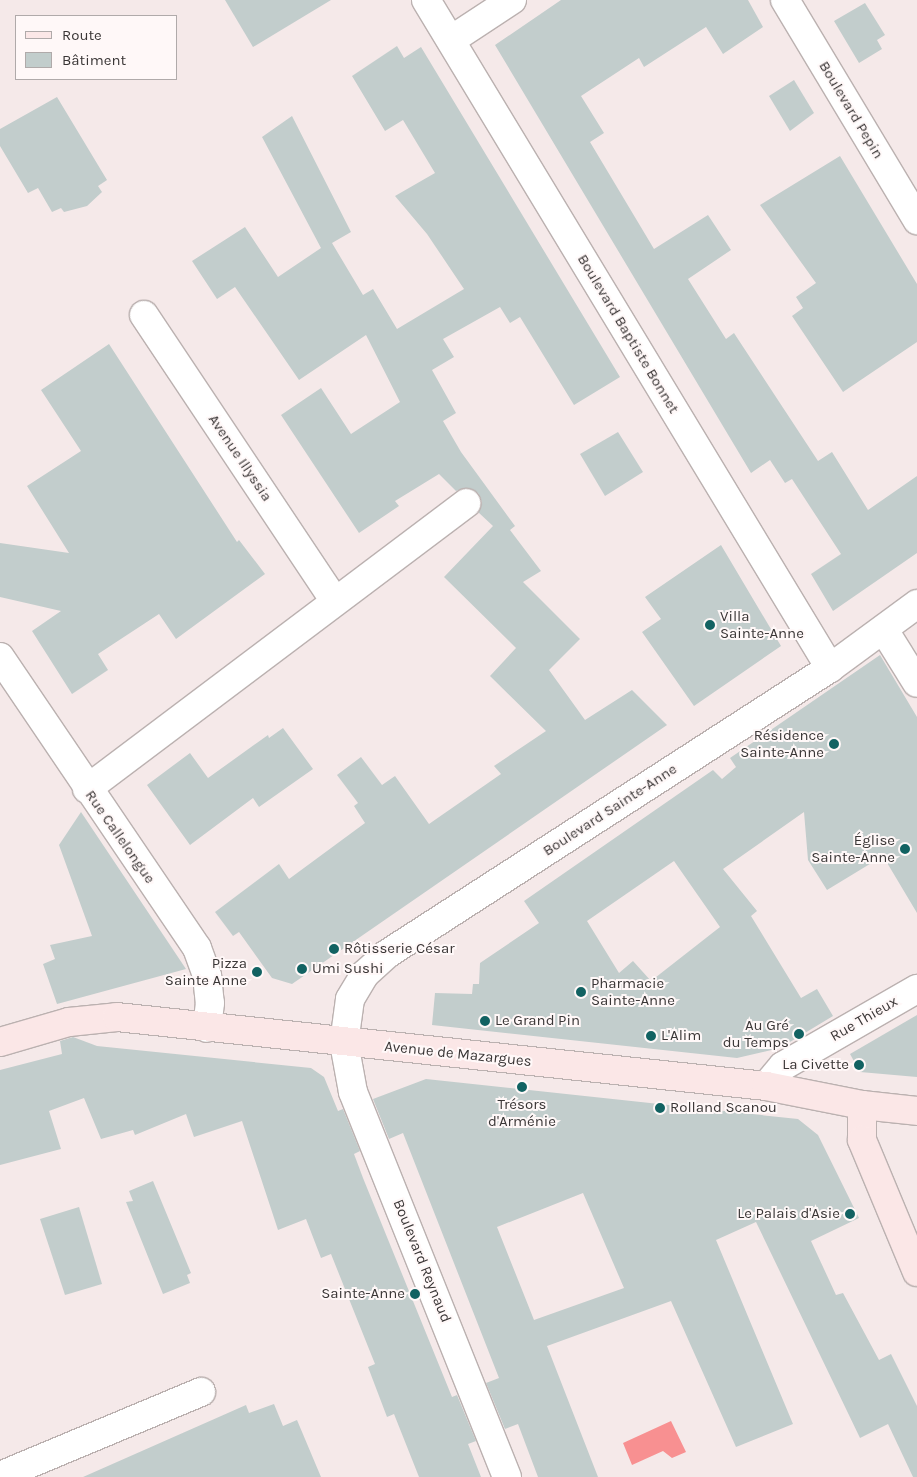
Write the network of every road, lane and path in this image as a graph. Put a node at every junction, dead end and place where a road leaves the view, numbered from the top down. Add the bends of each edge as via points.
1 (426, 0) edge
2 (512, 0) edge
3 (785, 0) edge
4 (451, 40) junction
5 (917, 220) edge
6 (144, 315) dead end
7 (466, 503) dead end
8 (335, 601) junction
9 (917, 604) edge
10 (884, 630) junction
11 (0, 657) edge
12 (830, 668) junction
13 (917, 683) edge
14 (87, 789) junction
15 (917, 989) edge
16 (208, 1028) junction
17 (0, 1042) edge
18 (344, 1043) junction
19 (766, 1086) junction
20 (862, 1105) junction
21 (917, 1111) edge
22 (917, 1272) edge
23 (201, 1392) dead end
24 (0, 1476) edge
25 (507, 1477) edge

1 - 4 street, Boulevard Baptiste Bonnet
2 - 4 street
3 - 5 street, Boulevard Pepin
4 - 12 street, Boulevard Baptiste Bonnet
6 - 8 street, Avenue Illyssia
7 - 8 street
8 - 14 street
9 - 10 street, Boulevard Sainte-Anne
10 - 12 street, Boulevard Sainte-Anne
10 - 13 street
11 - 14 street, Rue Callelongue
12 - 18 street, Boulevard Sainte-Anne via 388,954 365,974 350,999
14 - 16 street, Rue Callelongue via 197,948 207,976
15 - 19 street, Rue Thieux via 783,1066
16 - 17 street, Avenue de Mazargues via 117,1017 70,1022
16 - 18 street, Avenue de Mazargues
18 - 19 street, Avenue de Mazargues
18 - 25 street, Boulevard Reynaud via 353,1092
19 - 20 street, Avenue de Mazargues
20 - 21 street, Avenue de Mazargues
20 - 22 street via 862,1140
23 - 24 street

